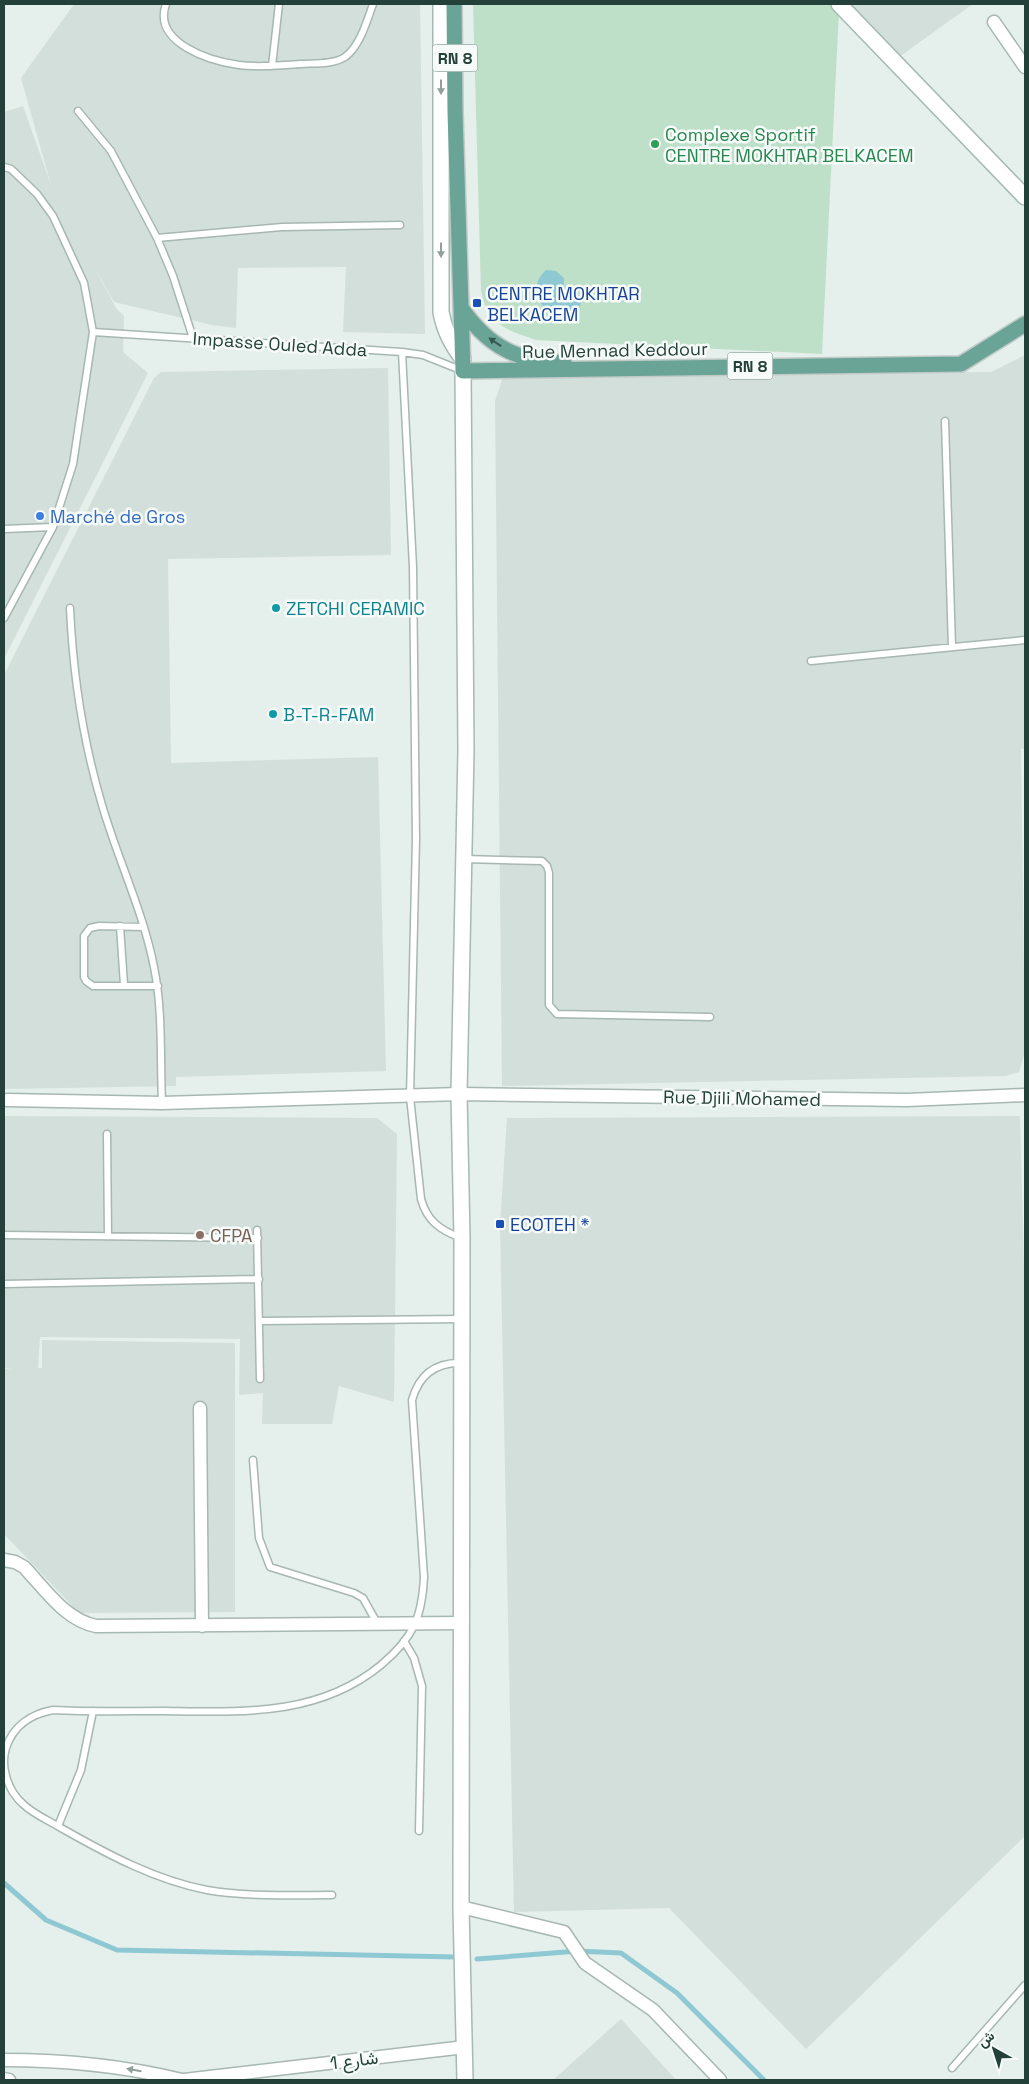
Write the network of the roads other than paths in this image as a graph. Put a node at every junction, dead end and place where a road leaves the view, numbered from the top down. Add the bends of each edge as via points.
1 (166, 4) edge
2 (279, 4) edge
3 (373, 4) edge
4 (441, 4) edge
5 (454, 4) edge
6 (839, 4) edge
7 (994, 22) dead end
8 (272, 66) junction
9 (1025, 67) edge
10 (78, 111) dead end
11 (4, 167) edge
12 (1025, 197) edge
13 (400, 225) dead end
14 (157, 238) junction
15 (462, 309) junction
16 (1025, 324) edge
17 (93, 332) junction
18 (193, 338) junction
19 (402, 352) junction
20 (463, 365) junction
21 (572, 370) junction
22 (944, 420) dead end
23 (53, 527) junction
24 (4, 529) edge
25 (70, 608) dead end
26 (4, 618) edge
27 (1025, 640) edge
28 (952, 647) junction
29 (811, 661) dead end
30 (464, 859) junction
31 (120, 926) junction
32 (144, 927) junction
33 (124, 985) junction
34 (158, 986) junction
35 (710, 1017) dead end
36 (459, 1094) junction
37 (1025, 1095) edge
38 (410, 1097) junction
39 (6, 1100) dead end
40 (162, 1103) junction
41 (107, 1134) dead end
42 (257, 1230) dead end
43 (4, 1235) edge
44 (108, 1236) junction
45 (258, 1238) junction
46 (462, 1239) junction
47 (259, 1279) junction
48 (4, 1284) edge
49 (462, 1319) junction
50 (260, 1321) junction
51 (462, 1362) junction
52 (260, 1379) dead end
53 (200, 1408) dead end
54 (253, 1460) dead end
55 (4, 1560) edge
56 (378, 1624) junction
57 (417, 1624) junction
58 (461, 1624) junction
59 (202, 1626) junction
60 (404, 1641) junction
61 (93, 1711) junction
62 (58, 1826) junction
63 (419, 1831) dead end
64 (332, 1895) dead end
65 (461, 1907) junction
66 (1025, 1985) edge
67 (465, 2047) junction
68 (4, 2060) edge
69 (952, 2068) dead end
70 (4, 2079) edge
71 (9, 2080) edge
72 (183, 2080) edge
73 (465, 2080) edge
74 (720, 2080) edge

1 - 8 lane via 164,24 174,40 220,61
2 - 8 lane
3 - 8 lane via 356,43 344,57 326,63
4 -> 20 main road via 441,312 443,325
5 - 15 main road, RN 8
6 - 12 main road
7 - 9 street
10 - 14 lane via 111,151
11 - 17 lane via 11,168 53,216 84,283
13 - 14 lane via 282,228
14 - 18 lane
15 - 20 main road, RN 8
21 -> 15 main road via 560,363 528,358 499,346 478,330
16 - 21 main road, Rue Mennad Keddour / RN 8 via 961,364
17 - 18 lane, Impasse Ouled Adda
17 - 23 lane via 73,464
18 - 19 lane, Impasse Ouled Adda
19 - 20 lane, Impasse Ouled Adda
19 - 38 lane via 413,567 416,820
20 - 21 main road, Rue Mennad Keddour / RN 8
20 - 30 main road
22 - 28 lane
23 - 24 lane
23 - 26 lane
25 - 32 lane via 72,658 88,747 102,805
27 - 28 lane
28 - 29 lane
30 - 35 lane via 542,862 547,866 549,1005 557,1014
30 - 36 main road
31 - 32 lane
31 - 33 lane
31 - 33 lane via 94,926 86,932 84,972 86,981 94,986
32 - 34 lane
33 - 34 lane
34 - 40 lane
36 - 37 street, Rue Djili Mohamed via 907,1100
36 - 38 street, Rue Djili Mohamed
36 - 46 main road
38 - 40 street, Rue Djili Mohamed
38 - 46 lane via 424,1208 441,1230
39 - 40 street, Rue Djili Mohamed
41 - 44 lane
42 - 45 lane
43 - 44 lane
44 - 45 lane
45 - 47 lane
46 - 49 main road
47 - 48 lane
47 - 50 lane
49 - 50 lane
49 - 51 main road
50 - 52 lane
51 - 57 lane via 450,1362 429,1371 420,1379 412,1400 424,1577 423,1602
51 - 58 main road
53 - 59 street
54 - 56 lane via 259,1538 270,1567 354,1593 363,1598
55 - 59 street via 24,1567 71,1616 87,1624 105,1627
56 - 57 street
56 - 59 street
57 - 58 street
57 - 60 lane
58 - 65 main road
60 - 61 lane via 383,1663 353,1685 324,1698 294,1706 215,1712
60 - 63 lane via 414,1658 422,1686
61 - 62 lane via 81,1770
61 - 62 lane via 53,1710 32,1716 15,1731 5,1751 6,1774 15,1795 31,1810
62 - 64 lane via 177,1884 246,1894
65 - 67 main road
65 - 74 street via 564,1932 585,1963 653,2010
66 - 69 lane
67 - 72 street, شارع 1
67 - 73 main road
72 -> 68 street, شارع 1 via 99,2065
70 - 71 street

